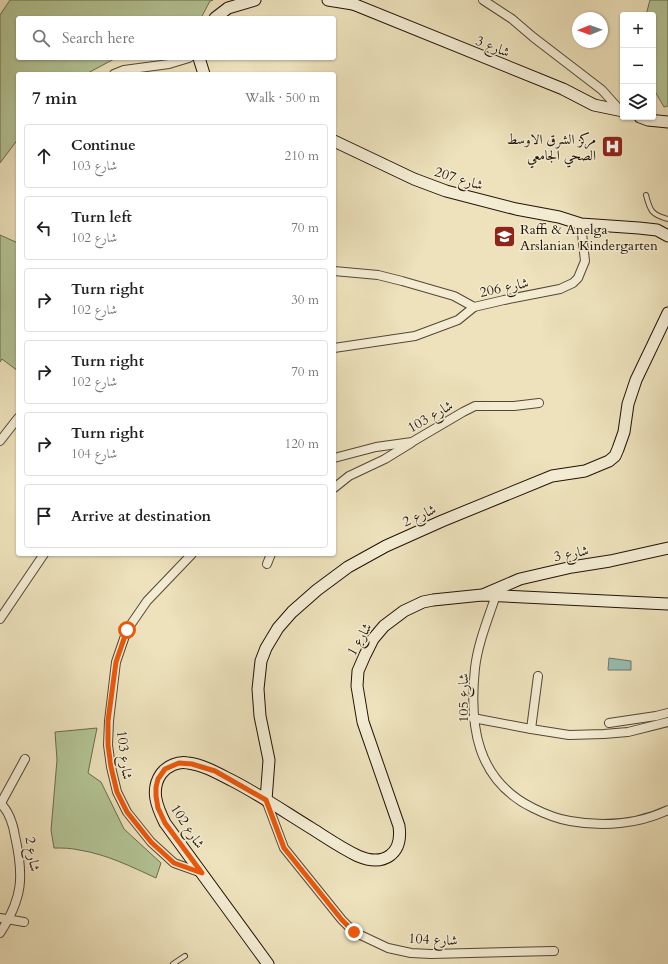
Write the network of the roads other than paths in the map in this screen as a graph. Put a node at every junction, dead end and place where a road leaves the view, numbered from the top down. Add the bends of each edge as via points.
1 (255, 0) edge
2 (328, 0) edge
3 (483, 0) edge
4 (351, 2) edge
5 (218, 16) edge
6 (182, 60) edge
7 (200, 60) edge
8 (119, 72) edge
9 (203, 72) edge
10 (620, 109) edge
11 (620, 110) edge
12 (668, 116) edge
13 (656, 117) edge
14 (656, 120) edge
15 (668, 122) edge
16 (336, 142) edge
17 (646, 195) dead end
18 (668, 220) edge
19 (581, 224) junction
20 (668, 236) edge
21 (336, 270) edge
22 (474, 307) junction
23 (668, 313) edge
24 (336, 348) edge
25 (538, 403) dead end
26 (16, 421) edge
27 (0, 441) edge
28 (412, 442) junction
29 (336, 457) edge
30 (336, 486) edge
31 (668, 548) edge
32 (43, 556) edge
33 (190, 556) edge
34 (270, 556) edge
35 (267, 564) dead end
36 (482, 595) junction
37 (496, 595) junction
38 (668, 604) edge
39 (0, 619) edge
40 (538, 676) dead end
41 (668, 713) edge
42 (473, 718) junction
43 (668, 722) edge
44 (609, 723) dead end
45 (531, 729) junction
46 (25, 758) dead end
47 (266, 800) junction
48 (1, 803) edge
49 (668, 810) edge
50 (202, 873) junction
51 (0, 918) edge
52 (9, 919) junction
53 (24, 922) dead end
54 (0, 933) edge
55 (554, 951) dead end
56 (185, 956) dead end
57 (173, 964) edge
58 (268, 964) edge

1 - 5 street via 228,8
2 - 4 street
3 - 10 street via 596,86
4 - 11 street, شارع 3 via 563,89 594,105
6 - 8 street
7 - 9 street
12 - 13 street
14 - 15 street
16 - 19 street, شارع 207 via 414,179 446,191
17 - 18 lane via 649,206 656,216
19 - 20 street via 645,228 657,230
19 - 22 street, شارع 206 via 584,261 578,278 573,283 560,290
21 - 22 street, شارع 206 via 378,275 402,281 454,296
22 - 24 street via 458,320 415,336
23 - 47 street, شارع 2 via 636,380 620,444 615,456 609,461 585,471 552,476 386,546 348,567 317,590 278,628 261,661 258,689 260,716 269,760
25 - 28 street, شارع 103 via 469,408
26 - 27 street
28 - 29 street, شارع 103 via 376,447
28 - 30 street via 386,459 349,476
31 - 36 street, شارع 3 via 520,579
32 - 39 street
33 - 50 street, شارع 103 via 147,602 127,630 116,662 108,721 108,745 117,792 127,812 151,842 174,863
34 - 35 street
36 - 37 street, شارع 1
36 - 47 street, شارع 1 via 432,600 404,610 373,639 358,671 357,686 363,722 399,826 396,851 387,858 376,860 360,857 338,846
37 - 38 street, شارع 1
37 - 42 street, شارع 105 via 475,668
40 - 45 street
41 - 44 street
42 - 45 street
42 - 49 street, شارع 105 via 480,748 492,775 513,797 542,812 562,820 602,824 650,818
43 - 45 street via 628,732 604,734 569,735
46 - 48 street
47 - 50 street, شارع 102 via 215,771 197,765 184,762 165,769 156,787 158,808 165,823
47 - 55 street, شارع 104 via 284,848 354,932 388,948 411,953
48 - 52 street, شارع 2 via 13,826 21,867 18,897
50 - 58 street, شارع 102
51 - 52 street
52 - 53 street
52 - 54 street, شارع 2
56 - 57 lane

